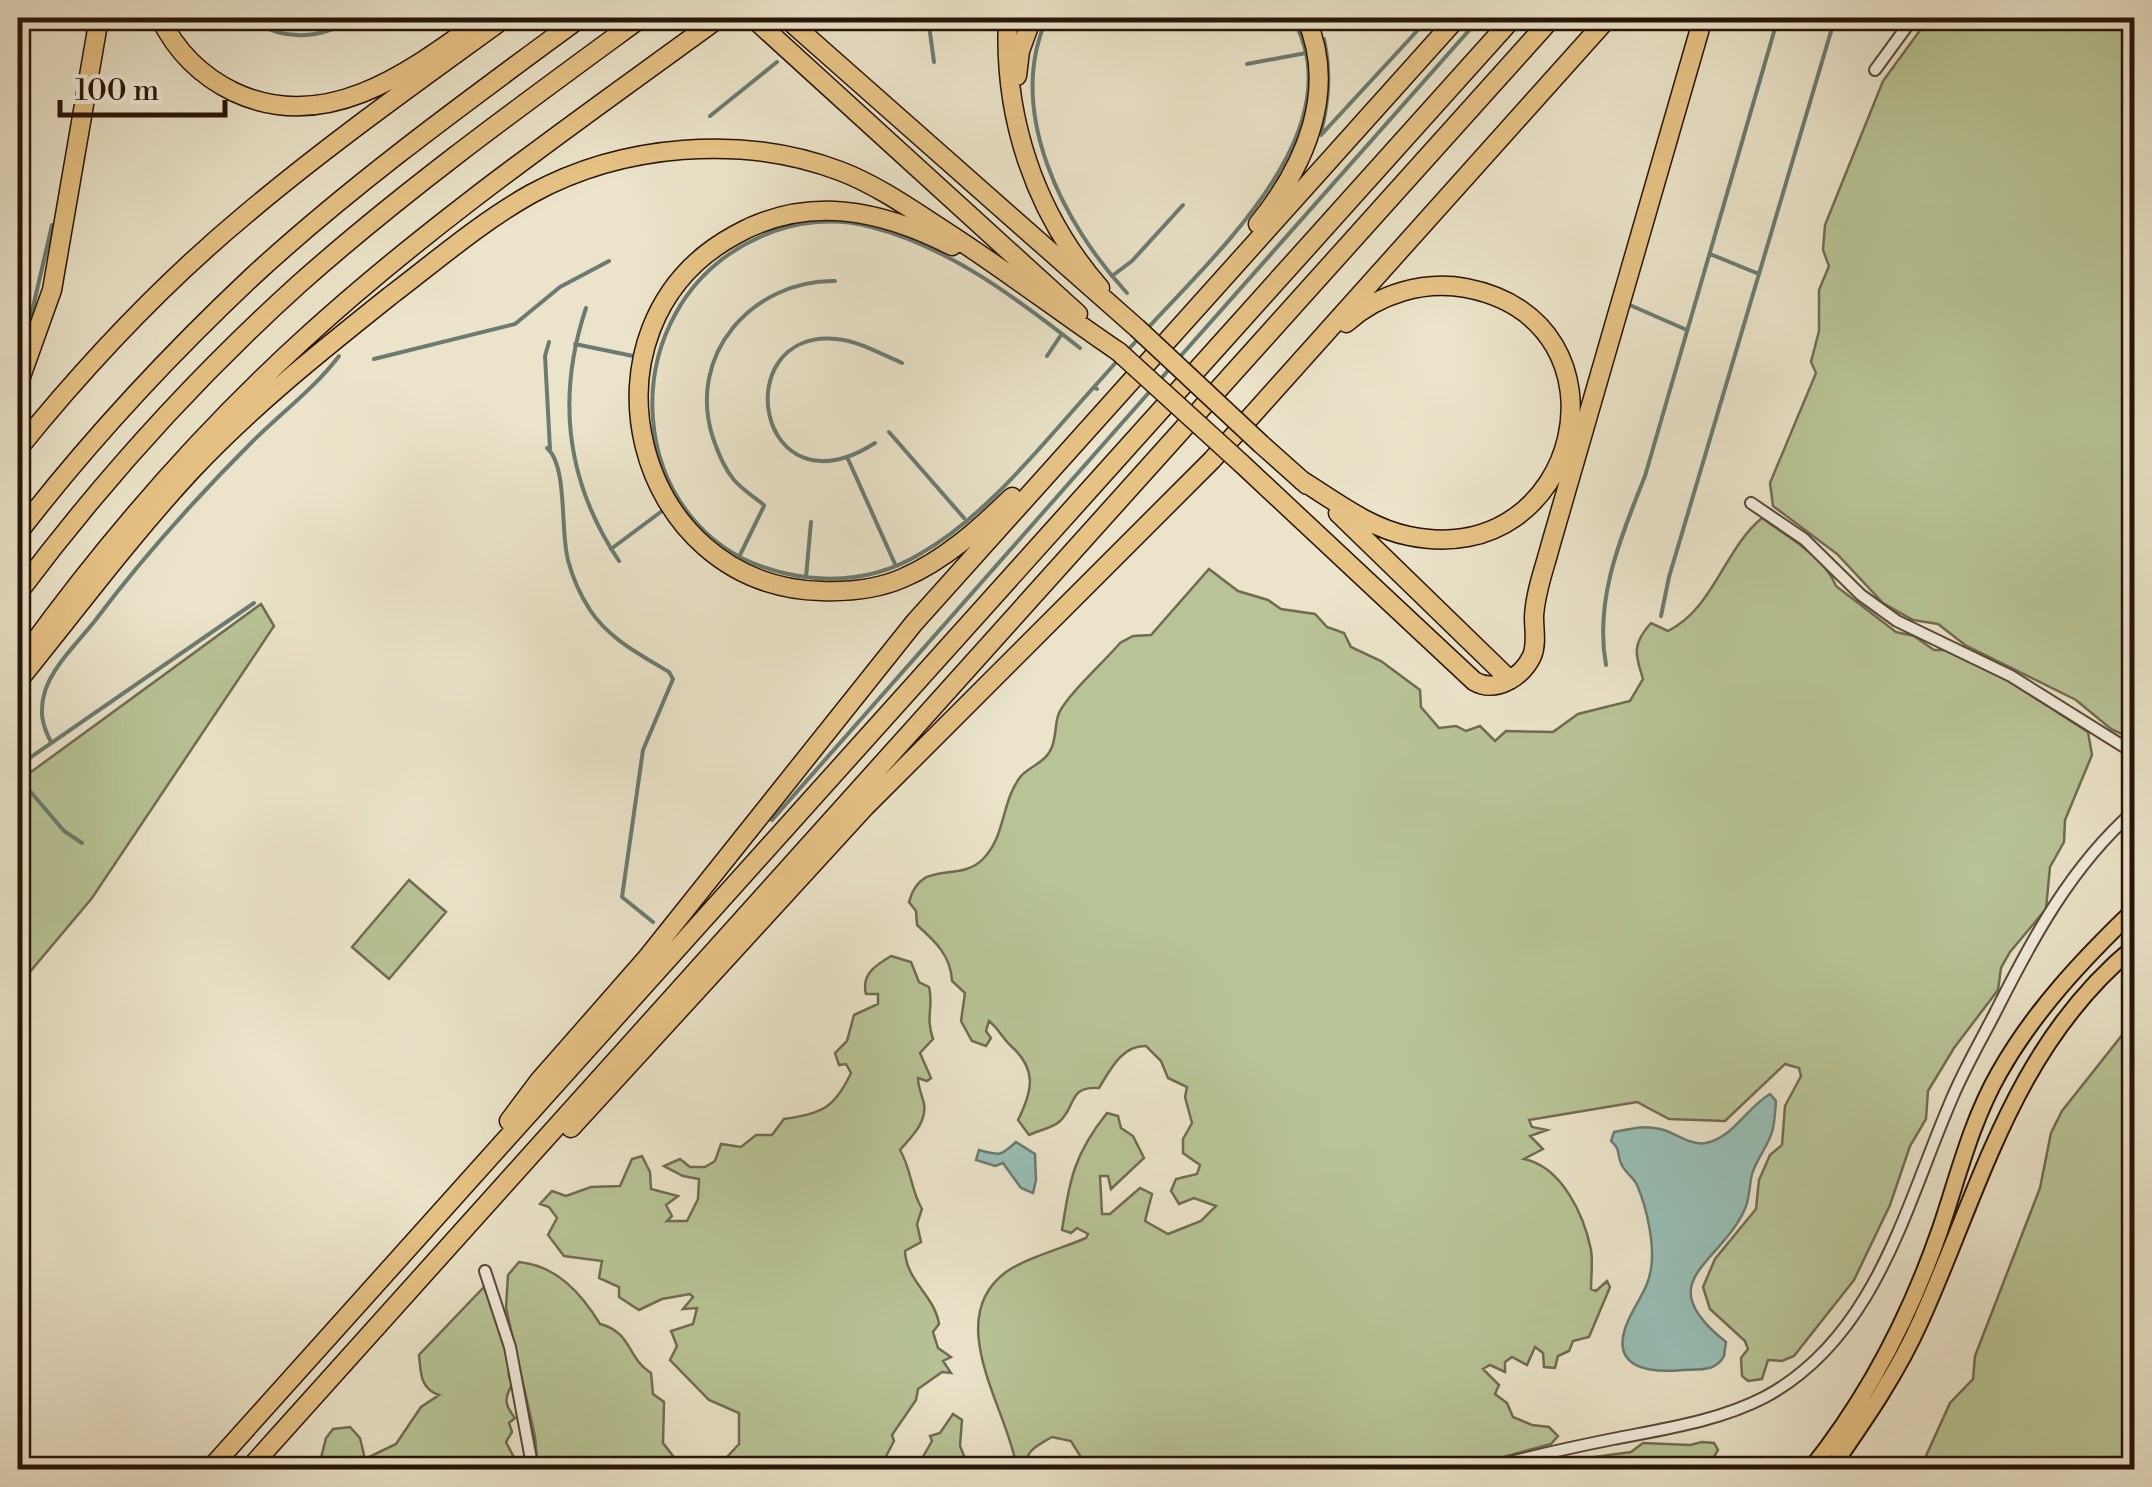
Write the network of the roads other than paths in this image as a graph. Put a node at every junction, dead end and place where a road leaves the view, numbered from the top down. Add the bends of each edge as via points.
1 (99, 18) edge
2 (160, 18) edge
3 (484, 18) edge
4 (505, 18) edge
5 (580, 18) edge
6 (641, 18) edge
7 (719, 18) edge
8 (786, 18) edge
9 (1008, 18) edge
10 (1032, 18) edge
11 (1306, 18) edge
12 (1457, 18) edge
13 (1513, 18) edge
14 (1552, 18) edge
15 (1608, 18) edge
16 (1703, 18) edge
17 (1913, 18) edge
18 (758, 22) edge
19 (1875, 70) dead end
20 (1034, 175) junction
21 (1042, 300) junction
22 (1137, 328) junction
23 (1176, 333) junction
24 (1118, 352) junction
25 (18, 385) edge
26 (1271, 396) junction
27 (1091, 427) junction
28 (18, 449) edge
29 (1301, 480) junction
30 (1751, 503) dead end
31 (18, 533) edge
32 (18, 593) edge
33 (18, 664) edge
34 (1510, 680) junction
35 (18, 681) edge
36 (2134, 754) edge
37 (2134, 811) edge
38 (2134, 910) edge
39 (2134, 948) edge
40 (480, 1168) junction
41 (512, 1175) junction
42 (485, 1271) dead end
43 (209, 1470) edge
44 (248, 1470) edge
45 (533, 1470) edge
46 (1480, 1470) edge
47 (1810, 1470) edge
48 (1830, 1470) edge

1 - 25 highway via 52,290
2 - 3 highway via 182,52 219,85 291,108 342,101 388,83
4 - 28 highway via 213,243 108,344
5 - 31 highway via 256,274 107,425
6 - 32 highway via 434,172 288,295 126,458
7 - 33 highway via 460,209 305,338 152,494
8 - 22 highway
9 - 20 highway via 1008,88
10 - 20 highway via 1017,88
11 - 23 highway via 1320,82 1305,148 1271,208 1202,288
12 - 23 highway
13 - 40 highway
14 - 41 highway
15 - 26 highway
16 - 34 highway via 1550,547 1534,616 1534,650
17 - 19 street
18 - 24 highway
20 - 22 highway via 1078,260
21 - 24 highway
21 - 27 highway via 950,245 885,217 804,211 748,228 694,265 650,332 638,387 647,460 676,515 718,557 777,585 839,592 901,579 939,559
21 - 35 highway via 882,191 796,158 675,151 578,172 499,213 248,415 128,542
22 - 29 highway, bridge
23 - 27 highway
24 - 34 highway, bridge via 1474,681 1488,688
26 - 29 highway via 1354,316 1396,293 1431,286 1474,290 1517,307 1548,338 1564,367 1571,398 1567,446 1548,486 1502,524 1449,539 1410,537 1362,518
26 - 41 highway via 1164,512 865,807 563,1136
27 - 40 highway via 902,638 646,959 539,1081
29 - 34 highway
30 - 36 street via 1804,539 1889,616 2012,676
37 - 46 street via 2079,870 2038,932 1955,1091 1880,1271 1822,1356 1740,1408
38 - 47 main road via 2059,989 1997,1076 1908,1310 1875,1376
39 - 48 main road via 2073,1007 2015,1095 1905,1353
40 - 43 highway
41 - 44 highway
42 - 45 street via 510,1347

